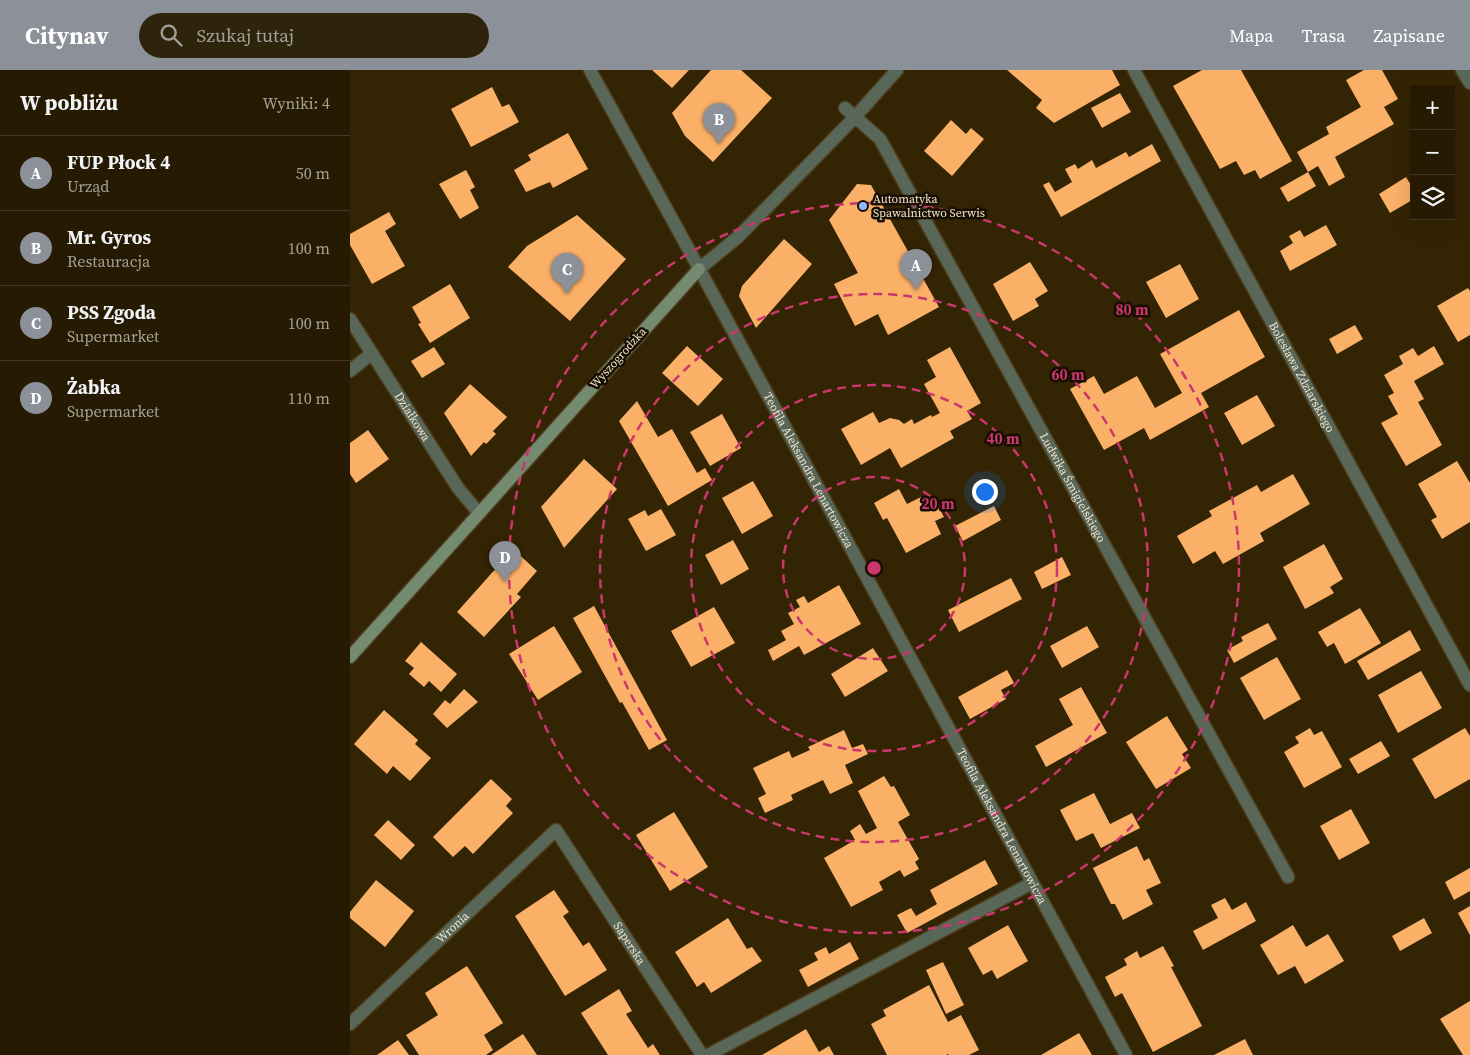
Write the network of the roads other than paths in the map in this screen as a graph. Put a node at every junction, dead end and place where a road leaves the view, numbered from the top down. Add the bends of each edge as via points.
1 (590, 70) edge
2 (897, 70) edge
3 (1134, 70) edge
4 (1462, 70) edge
5 (1470, 84) edge
6 (845, 108) dead end
7 (855, 117) junction
8 (699, 269) junction
9 (350, 319) edge
10 (372, 354) junction
11 (350, 371) edge
12 (479, 513) junction
13 (350, 657) edge
14 (1470, 685) edge
15 (556, 830) joint
16 (1288, 877) dead end
17 (1032, 883) junction
18 (350, 1024) edge
19 (702, 1055) edge
20 (708, 1055) edge
21 (1126, 1055) edge

1 - 8 street, Teofila Aleksandra Lenartowicza
2 - 7 street, Wyszogrodzka
3 - 14 street, Bolesława Zdziarskiego
4 - 5 street
6 - 7 street, Ludwika Śmigielskiego
7 - 8 street, Wyszogrodzka via 738,238
7 - 16 street, Ludwika Śmigielskiego via 880,139
8 - 12 street, Wyszogrodzka
8 - 17 street, Teofila Aleksandra Lenartowicza
9 - 10 street, Działkowa
10 - 11 street
10 - 12 street, Działkowa via 458,488
12 - 13 street, Wyszogrodzka
15 - 18 street, Wronia
15 - 19 street, Saperska
17 - 20 street
17 - 21 street, Teofila Aleksandra Lenartowicza

